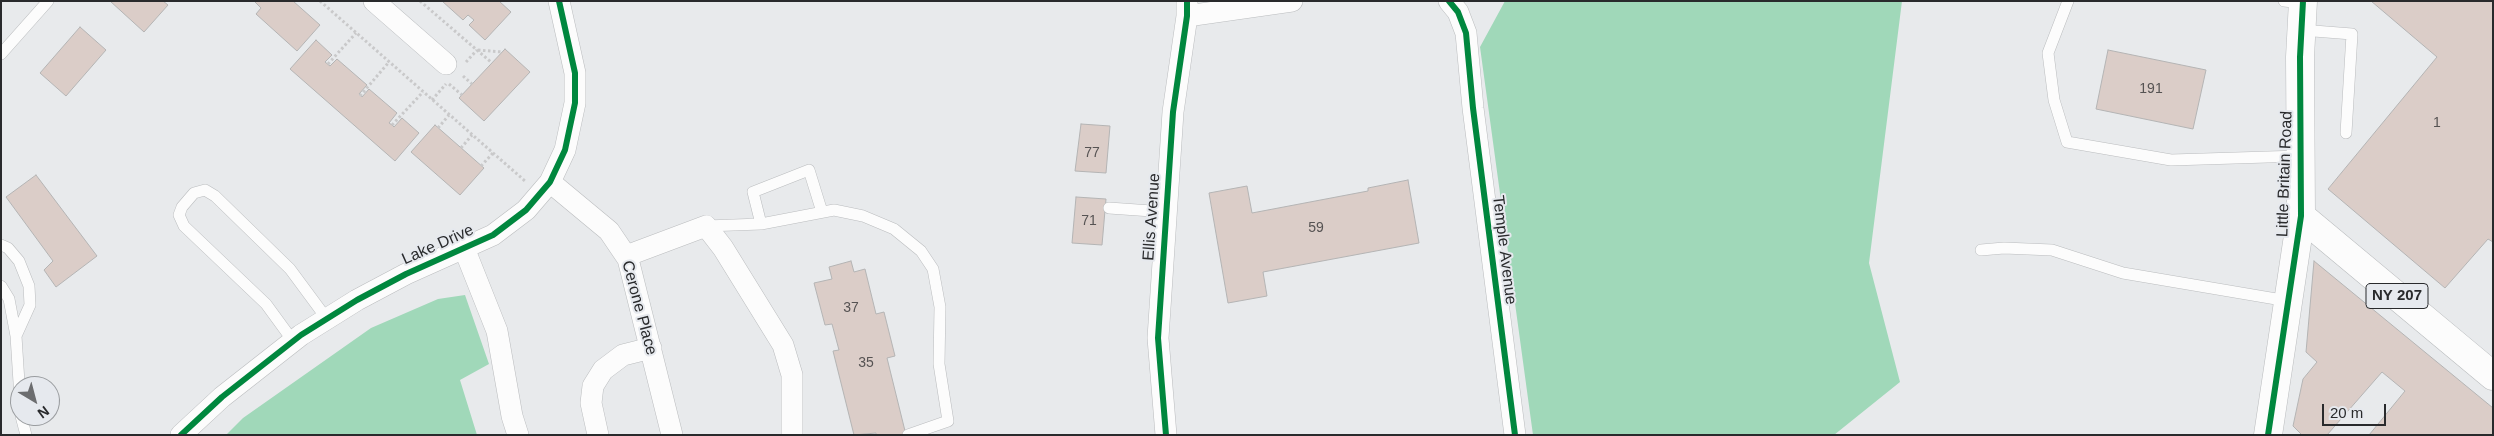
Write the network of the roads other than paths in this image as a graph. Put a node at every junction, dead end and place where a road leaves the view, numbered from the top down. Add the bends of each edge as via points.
1 (48, 1) edge
2 (374, 1) edge
3 (559, 1) edge
4 (1292, 1) edge
5 (1449, 1) edge
6 (2068, 1) edge
7 (2297, 2) edge
8 (1187, 9) edge
9 (2301, 30) junction
10 (1, 54) edge
11 (451, 73) road end
12 (2346, 133) dead end
13 (2300, 156) junction
14 (540, 184) junction
15 (1109, 208) dead end
16 (822, 212) junction
17 (1166, 212) junction
18 (2301, 216) junction
19 (761, 224) junction
20 (706, 226) junction
21 (1, 245) edge
22 (464, 248) junction
23 (1981, 250) dead end
24 (626, 256) junction
25 (1, 286) edge
26 (2288, 302) junction
27 (327, 319) junction
28 (16, 336) junction
29 (293, 341) junction
30 (650, 348) junction
31 (19, 376) edge
32 (2493, 376) edge
33 (181, 435) edge
34 (518, 435) edge
35 (598, 435) edge
36 (672, 435) edge
37 (792, 435) edge
38 (908, 435) edge
39 (1166, 435) edge
40 (1515, 435) edge
41 (2268, 435) edge

1 - 10 lane
2 - 11 street
3 - 14 street, Lake Drive via 575,73 575,103 565,150
4 - 8 street
5 - 40 street, Temple Avenue via 1458,12 1466,33
6 - 13 lane via 2048,53 2054,100 2067,142 2171,160
7 - 9 main road, Little Britain Road
8 - 17 street, Ellis Avenue via 1173,112
9 - 12 lane via 2352,34
9 - 13 main road, Little Britain Road
13 - 18 main road, Little Britain Road
14 - 22 street, Lake Drive via 526,210 493,235
14 - 24 street, Cerone Place via 609,231
15 - 17 lane
16 - 19 lane
16 - 19 lane via 809,170 753,192
16 - 38 lane via 834,210 863,216 894,229 921,251 933,269 940,307 939,364 948,422
17 - 39 street, Ellis Avenue via 1158,338
18 - 26 main road, Little Britain Road
18 - 32 main road, NY 207
19 - 20 lane
20 - 24 street
20 - 37 street via 783,345 792,375
21 - 28 lane via 20,261 29,286 30,305
22 - 27 street, Lake Drive via 406,274
22 - 34 street via 497,332
23 - 26 lane via 2052,250 2123,274
24 - 30 street, Cerone Place
25 - 28 lane via 9,299
26 - 41 main road, Little Britain Road
27 - 29 street, Lake Drive
27 - 29 lane via 290,270 215,196 205,190 194,193 179,215 184,226 266,304
28 - 31 lane
29 - 33 street, Lake Drive via 222,397
30 - 35 street via 624,355 603,370 593,386 591,404
30 - 36 street, Cerone Place

